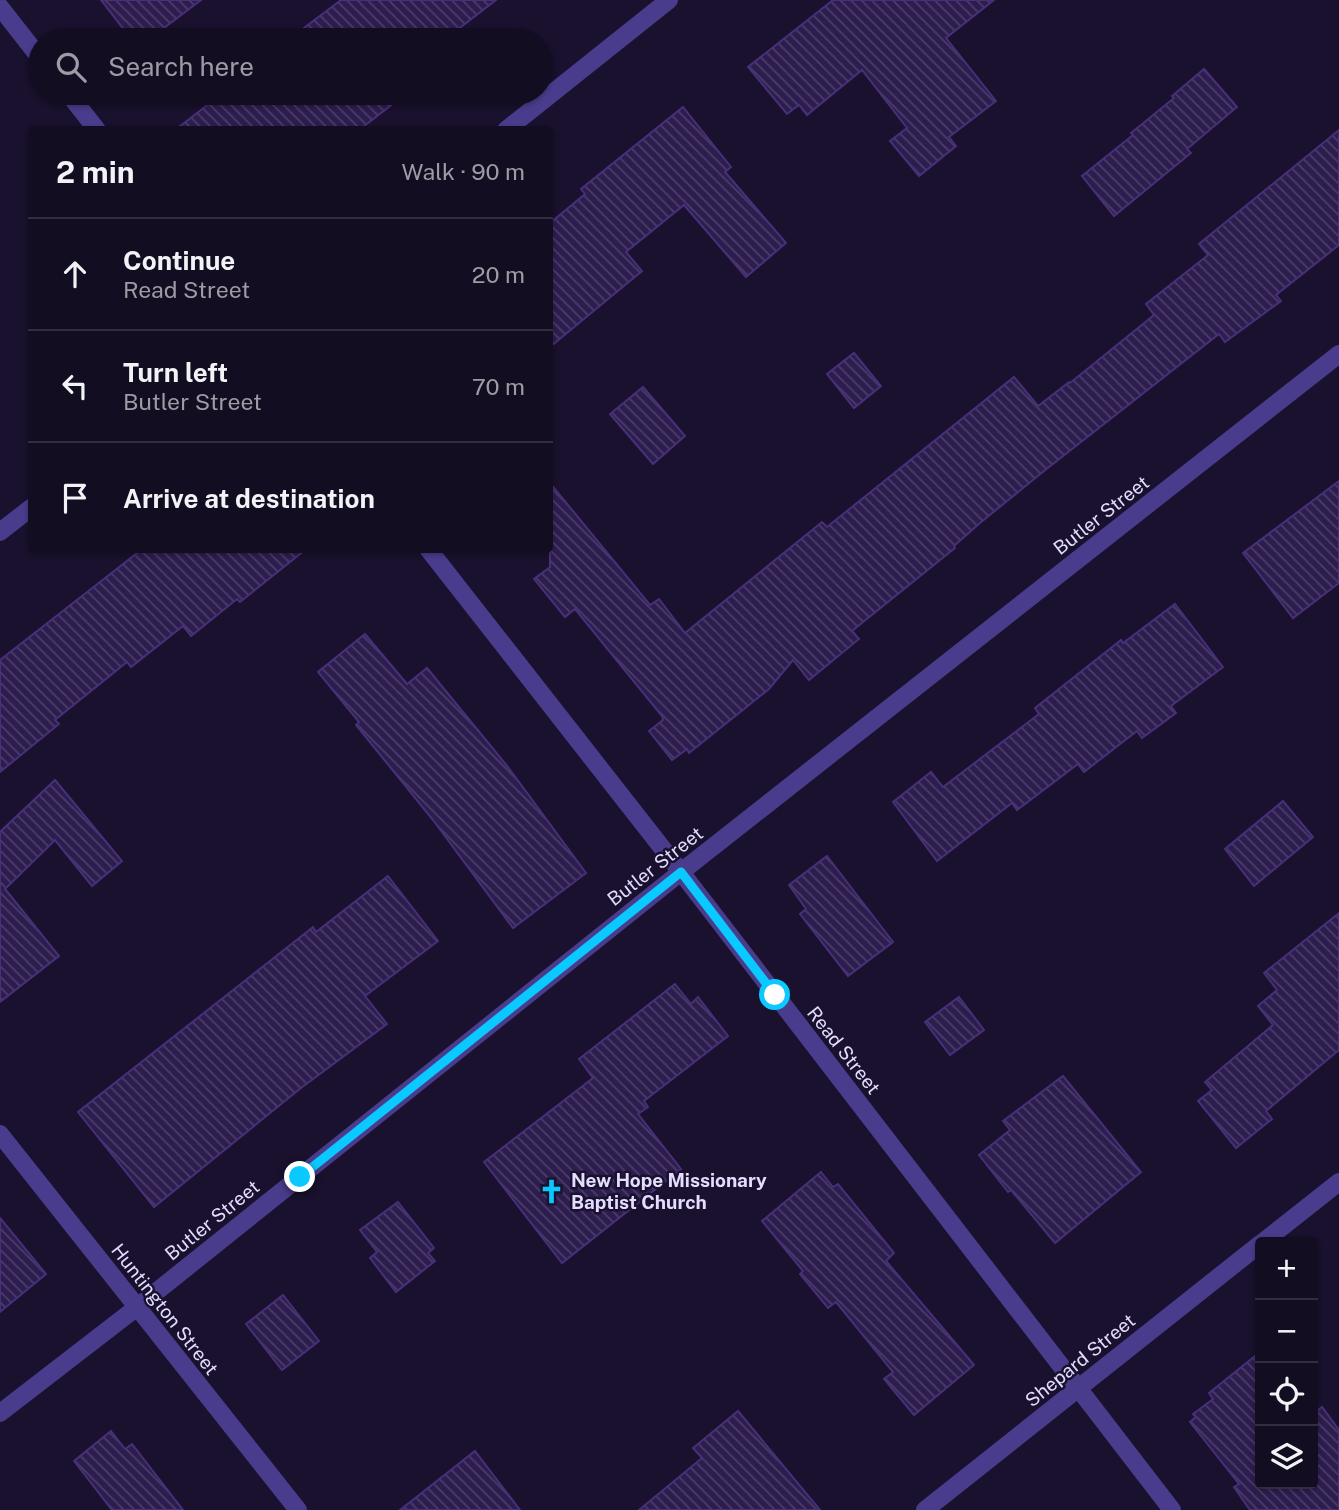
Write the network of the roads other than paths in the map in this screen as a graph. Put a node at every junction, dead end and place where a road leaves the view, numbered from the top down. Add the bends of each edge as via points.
1 (669, 0) edge
2 (0, 7) edge
3 (28, 43) edge
4 (553, 93) edge
5 (77, 105) edge
6 (537, 105) edge
7 (94, 126) edge
8 (511, 126) edge
9 (1339, 354) edge
10 (28, 510) edge
11 (0, 532) edge
12 (431, 553) edge
13 (681, 872) junction
14 (0, 1134) edge
15 (1339, 1182) edge
16 (1269, 1237) edge
17 (1255, 1248) edge
18 (136, 1308) junction
19 (1078, 1388) junction
20 (0, 1413) edge
21 (298, 1510) edge
22 (925, 1510) edge
23 (1172, 1510) edge

1 - 4 street
2 - 3 street
5 - 7 street
6 - 8 street
9 - 13 street, Butler Street
10 - 11 street
12 - 13 street, Read Street
13 - 18 street, Butler Street
13 - 19 street, Read Street
14 - 18 street, Huntington Street
15 - 16 street, Shepard Street
17 - 19 street, Shepard Street
18 - 20 street, Butler Street
18 - 21 street, Huntington Street
19 - 22 street, Shepard Street
19 - 23 street, Read Street

